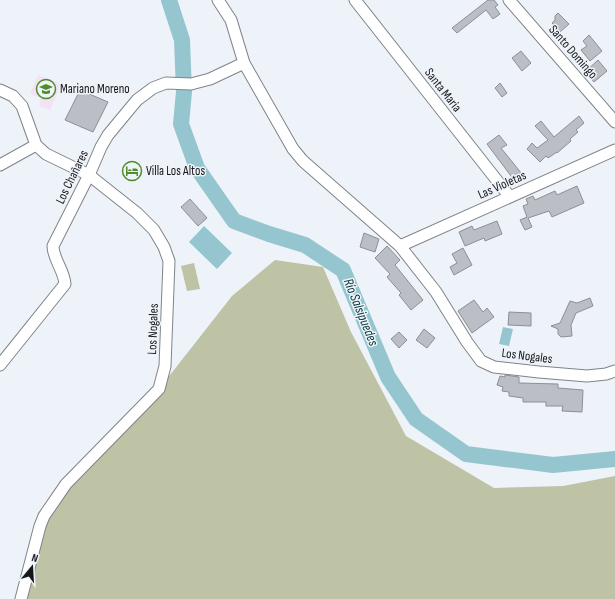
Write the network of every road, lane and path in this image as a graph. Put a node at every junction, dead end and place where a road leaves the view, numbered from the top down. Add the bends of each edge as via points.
1 (218, 0) edge
2 (355, 0) edge
3 (509, 0) edge
4 (244, 63) junction
5 (0, 90) edge
6 (615, 122) edge
7 (36, 145) junction
8 (615, 150) edge
9 (0, 165) edge
10 (89, 175) junction
11 (510, 197) junction
12 (400, 246) junction
13 (0, 365) edge
14 (615, 371) edge
15 (21, 599) edge

1 - 4 street, Los Nogales via 231,20
2 - 11 street, Santa Maria
3 - 6 street, Santo Domingo
4 - 10 street, Los Chañares via 210,79 191,84 166,83 153,88 138,100 108,135
4 - 12 street, Los Nogales via 293,149 303,161
5 - 7 street via 12,96 22,106
7 - 9 street
7 - 10 street, Los Nogales via 46,154
8 - 11 street, Las Violetas
10 - 13 street, Los Chañares via 53,246 64,284
10 - 15 street, Los Nogales via 154,230 164,247 169,262 165,366 159,388 66,484 44,516
11 - 12 street, Las Violetas
12 - 14 street, Los Nogales via 436,292 481,361 494,366 587,376

